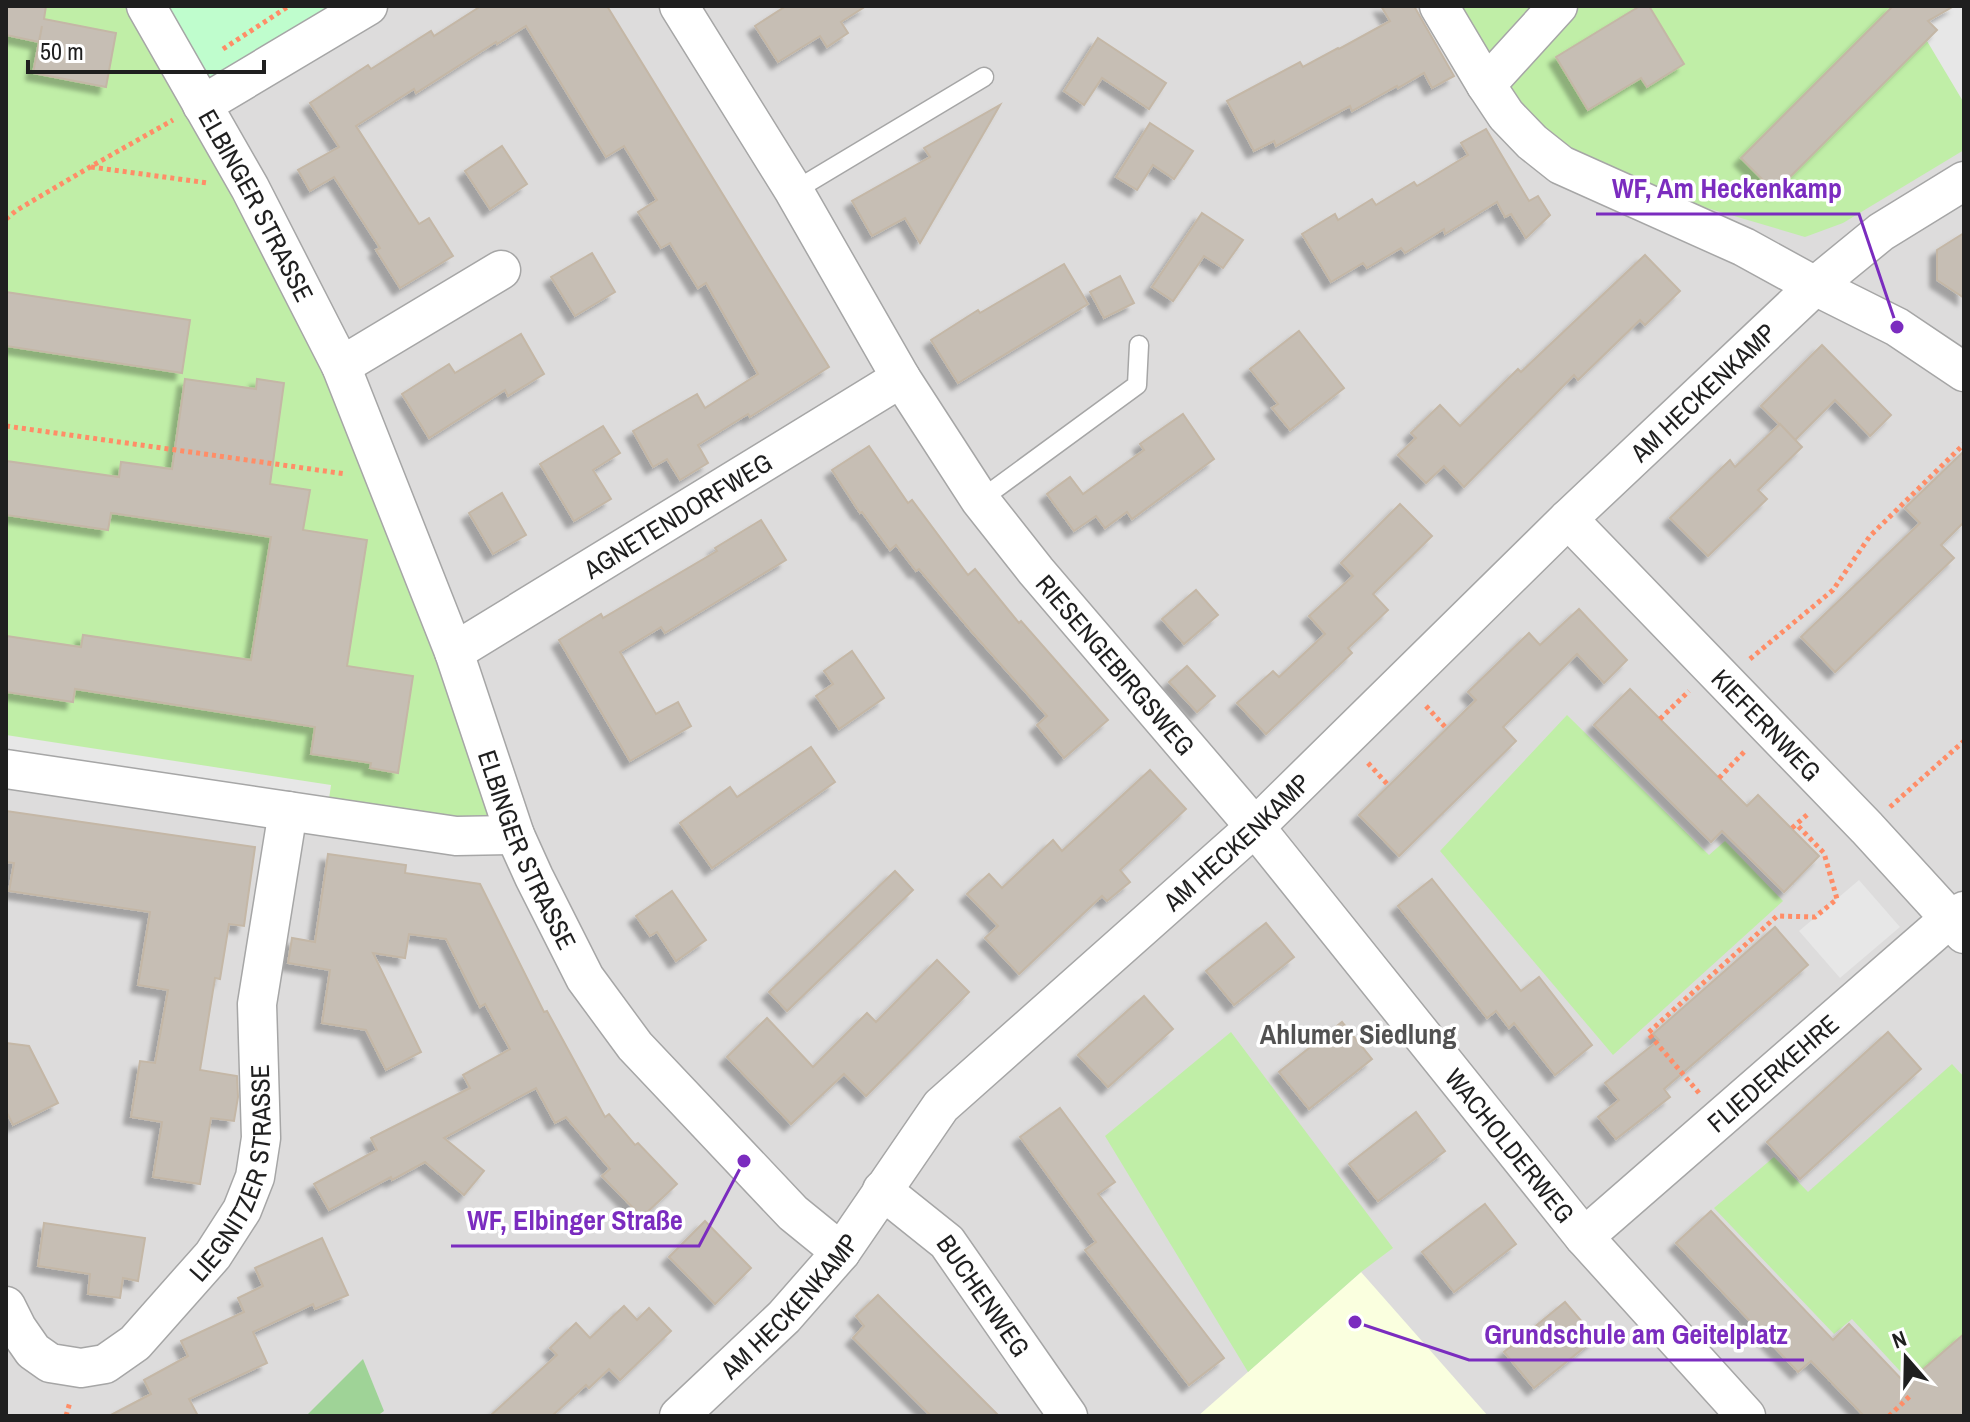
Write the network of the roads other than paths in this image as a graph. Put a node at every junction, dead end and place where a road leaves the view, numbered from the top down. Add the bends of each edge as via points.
1 (146, 6) edge
2 (368, 6) edge
3 (679, 6) edge
4 (1439, 6) edge
5 (1558, 6) edge
6 (984, 77) dead end
7 (1486, 85) junction
8 (193, 89) junction
9 (1964, 181) edge
10 (794, 191) junction
11 (501, 270) dead end
12 (1815, 286) junction
13 (1139, 345) dead end
14 (341, 366) junction
15 (1964, 372) edge
16 (901, 378) junction
17 (980, 500) junction
18 (1568, 519) junction
19 (454, 652) junction
20 (6, 769) edge
21 (288, 811) junction
22 (1255, 827) junction
23 (515, 835) junction
24 (1959, 921) edge
25 (882, 1190) junction
26 (1584, 1237) junction
27 (841, 1252) junction
28 (6, 1306) edge
29 (679, 1416) edge
30 (1068, 1416) edge
31 (1746, 1416) edge

1 - 8 street, ELBINGER STRASSE
2 - 8 street
3 - 10 street, RIESENGEBIRGSWEG
4 - 7 street
5 - 7 street
6 - 10 lane
7 - 12 street via 1506,115 1561,165 1744,247
8 - 14 street, ELBINGER STRASSE
9 - 12 street, AM HECKENKAMP via 1881,232
10 - 16 street, RIESENGEBIRGSWEG
11 - 14 street
12 - 15 street via 1897,327
12 - 18 street, AM HECKENKAMP
13 - 17 lane via 1137,385
14 - 19 street, ELBINGER STRASSE
16 - 17 street, RIESENGEBIRGSWEG
16 - 19 street, AGNETENDORFWEG
17 - 22 street, RIESENGEBIRGSWEG
18 - 22 street, AM HECKENKAMP
18 - 24 street, KIEFERNWEG
19 - 23 street, ELBINGER STRASSE
20 - 21 street
21 - 23 street via 456,836
21 - 28 street, LIEGNITZER STRASSE via 257,1004 261,1138 255,1177 242,1210 213,1255 135,1343 105,1364 81,1368 50,1363 33,1351
22 - 25 street, AM HECKENKAMP via 941,1106
22 - 26 street, WACHOLDERWEG
23 - 27 street, ELBINGER STRASSE via 585,978 635,1046 793,1213
24 - 26 street, FLIEDERKEHRE
25 - 27 street, AM HECKENKAMP
25 - 30 street, BUCHENWEG via 947,1242
26 - 31 street, WACHOLDERWEG
27 - 29 street, AM HECKENKAMP via 784,1317

